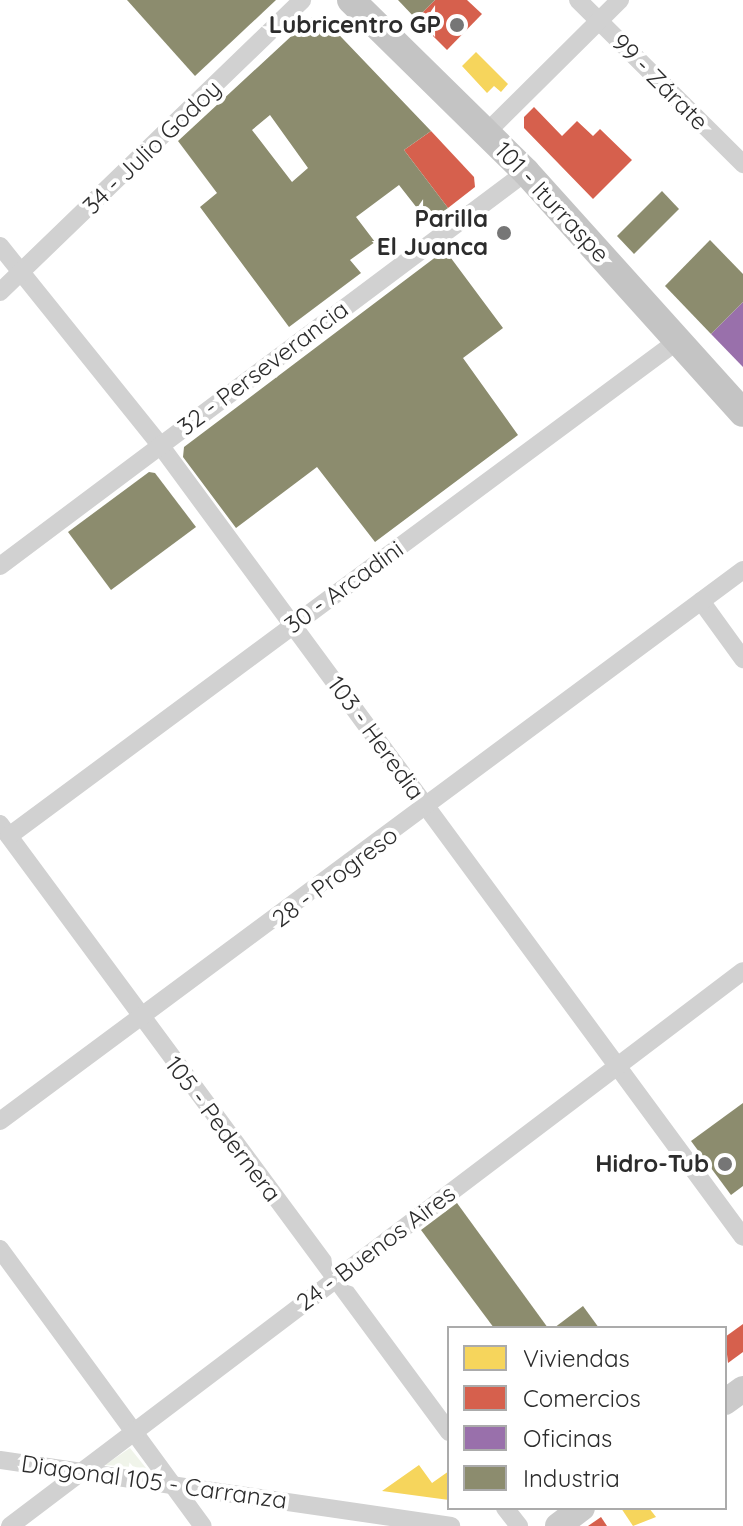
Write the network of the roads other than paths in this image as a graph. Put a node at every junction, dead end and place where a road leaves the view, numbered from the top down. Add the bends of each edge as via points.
1 (302, 0) edge
2 (351, 0) edge
3 (578, 0) edge
4 (620, 0) edge
5 (599, 21) junction
6 (486, 133) junction
7 (743, 164) edge
8 (526, 172) junction
9 (0, 246) edge
10 (23, 272) junction
11 (0, 292) edge
12 (680, 339) junction
13 (743, 413) edge
14 (160, 445) junction
15 (0, 566) edge
16 (743, 570) edge
17 (701, 601) junction
18 (293, 624) junction
19 (743, 659) edge
20 (428, 808) junction
21 (4, 830) edge
22 (743, 971) edge
23 (143, 1020) junction
24 (617, 1066) junction
25 (0, 1121) edge
26 (743, 1237) edge
27 (0, 1249) edge
28 (335, 1279) junction
29 (447, 1429) edge
30 (133, 1431) junction
31 (0, 1460) edge
32 (82, 1471) junction
33 (173, 1485) junction
34 (507, 1510) edge
35 (579, 1510) edge
36 (10, 1526) edge
37 (203, 1526) edge
38 (451, 1526) edge
39 (519, 1526) edge
40 (558, 1526) edge

1 - 10 street, 34 - Julio Godoy
2 - 6 main road, 101 - Iturraspe
3 - 5 street, 99 - Zárate
4 - 5 street
5 - 6 street
5 - 7 street, 99 - Zárate
6 - 8 main road, 101 - Iturraspe
8 - 12 main road, 101 - Iturraspe
8 - 14 street, 32 - Perseverancia
9 - 10 street, 103 - Heredia
10 - 11 street, 34 - Julio Godoy
10 - 14 street, 103 - Heredia
12 - 13 main road, 101 - Iturraspe
12 - 18 street, 30 - Arcadini
14 - 15 street, 32 - Perseverancia
14 - 18 street, 103 - Heredia
16 - 17 street, 28 - Progreso
17 - 19 street
17 - 20 street, 28 - Progreso
18 - 20 street, 103 - Heredia
18 - 21 street, 30 - Arcadini
20 - 23 street, 28 - Progreso
20 - 24 street, 103 - Heredia
21 - 23 street, 105 - Pedernera
22 - 24 street, 24 - Buenos Aires
23 - 25 street, 28 - Progreso
23 - 28 street, 105 - Pedernera
24 - 26 street, 103 - Heredia
24 - 28 street, 24 - Buenos Aires
27 - 30 street
28 - 29 street, 105 - Pedernera
28 - 30 street, 24 - Buenos Aires
30 - 32 street, 24 - Buenos Aires
30 - 33 street
31 - 32 street, Diagonal 105 - Carranza
32 - 33 street, Diagonal 105 - Carranza
32 - 36 street, 24 - Buenos Aires
33 - 37 street
33 - 38 street, Diagonal 105 - Carranza
34 - 39 street
35 - 40 street

